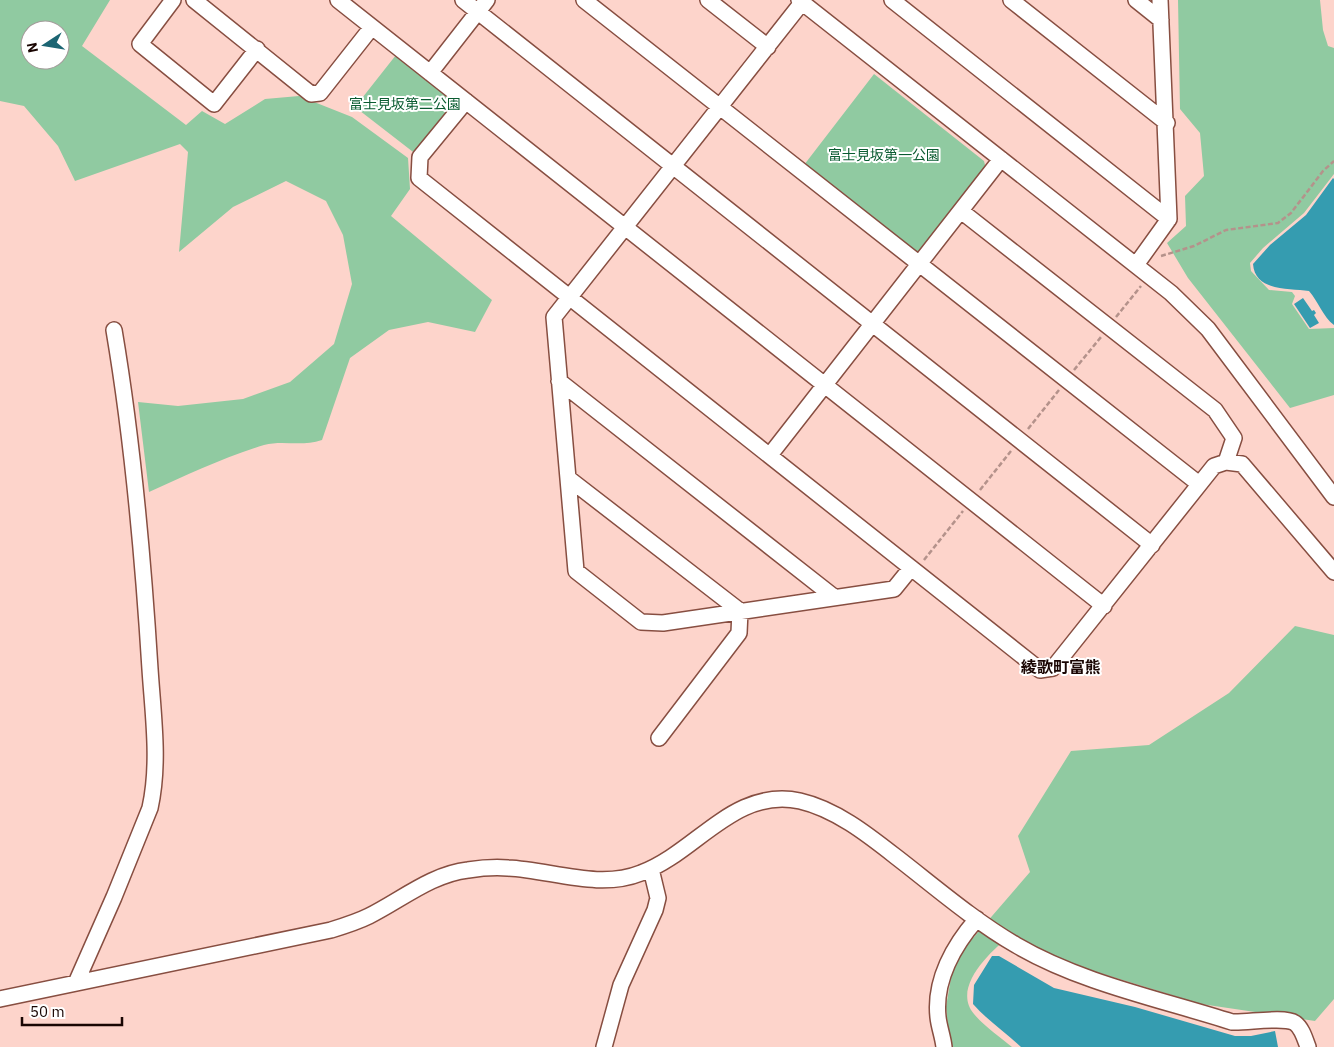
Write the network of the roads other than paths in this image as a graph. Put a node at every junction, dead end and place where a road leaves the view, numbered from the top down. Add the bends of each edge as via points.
1 (173, 0) edge
2 (194, 0) edge
3 (338, 0) edge
4 (462, 0) edge
5 (584, 0) edge
6 (708, 0) edge
7 (892, 0) edge
8 (1011, 0) edge
9 (1136, 0) edge
10 (1160, 0) edge
11 (802, 1) edge
12 (482, 6) edge
13 (1161, 20) junction
14 (372, 27) junction
15 (768, 47) junction
16 (257, 49) junction
17 (430, 73) junction
18 (466, 101) junction
19 (719, 108) junction
20 (1167, 123) junction
21 (1001, 159) junction
22 (673, 166) junction
23 (960, 211) junction
24 (1170, 219) junction
25 (625, 227) junction
26 (919, 265) junction
27 (1142, 269) junction
28 (569, 297) junction
29 (872, 324) junction
30 (114, 330) dead end
31 (559, 381) junction
32 (825, 384) junction
33 (770, 455) junction
34 (1226, 462) junction
35 (568, 478) junction
36 (1200, 484) junction
37 (1334, 497) edge
38 (1152, 545) junction
39 (913, 569) junction
40 (1334, 572) edge
41 (834, 597) junction
42 (1104, 606) junction
43 (740, 612) junction
44 (659, 738) dead end
45 (651, 869) junction
46 (977, 919) junction
47 (76, 983) junction
48 (0, 999) edge
49 (604, 1047) edge
50 (944, 1047) edge
51 (1308, 1047) edge

1 - 16 street via 140,44 214,104
2 - 16 street
3 - 14 street
4 - 12 street
5 - 19 street
6 - 15 street
7 - 24 street
8 - 20 street
9 - 13 street
10 - 13 street
11 - 15 street
11 - 21 street
12 - 17 street
12 - 22 street
13 - 20 street
14 - 16 street via 320,93 311,94
14 - 17 street
15 - 19 street
17 - 18 street
18 - 25 street
18 - 28 street via 420,157 418,178
19 - 22 street
19 - 26 street
20 - 24 street
21 - 23 street
21 - 27 street
22 - 25 street
22 - 29 street
23 - 26 street
23 - 34 street via 1215,410 1234,438
24 - 27 street
25 - 28 street
25 - 32 street
26 - 29 street
26 - 36 street
27 - 37 street via 1208,329
28 - 31 street via 554,318
28 - 33 street
29 - 32 street
29 - 38 street
30 - 47 street via 124,386 142,559 155,769 150,808
31 - 35 street
31 - 41 street
32 - 33 street
32 - 42 street
33 - 39 street
34 - 36 street via 1214,466
34 - 40 street via 1242,464
35 - 43 street
35 - 43 street via 576,571 641,622 663,623
36 - 38 street
38 - 42 street
39 - 41 street via 894,589
39 - 42 street via 1040,670 1053,668
41 - 43 street
43 - 44 street via 739,633
45 - 46 street via 750,804 772,798 803,802 861,830
45 - 47 street via 620,880 508,868 464,870 440,877 366,918 332,930
45 - 49 street via 658,898 655,910 621,985
46 - 50 street via 947,964 939,992 938,1016
46 - 51 street via 1050,963 1094,979 1232,1022 1288,1020 1300,1028
47 - 48 street

